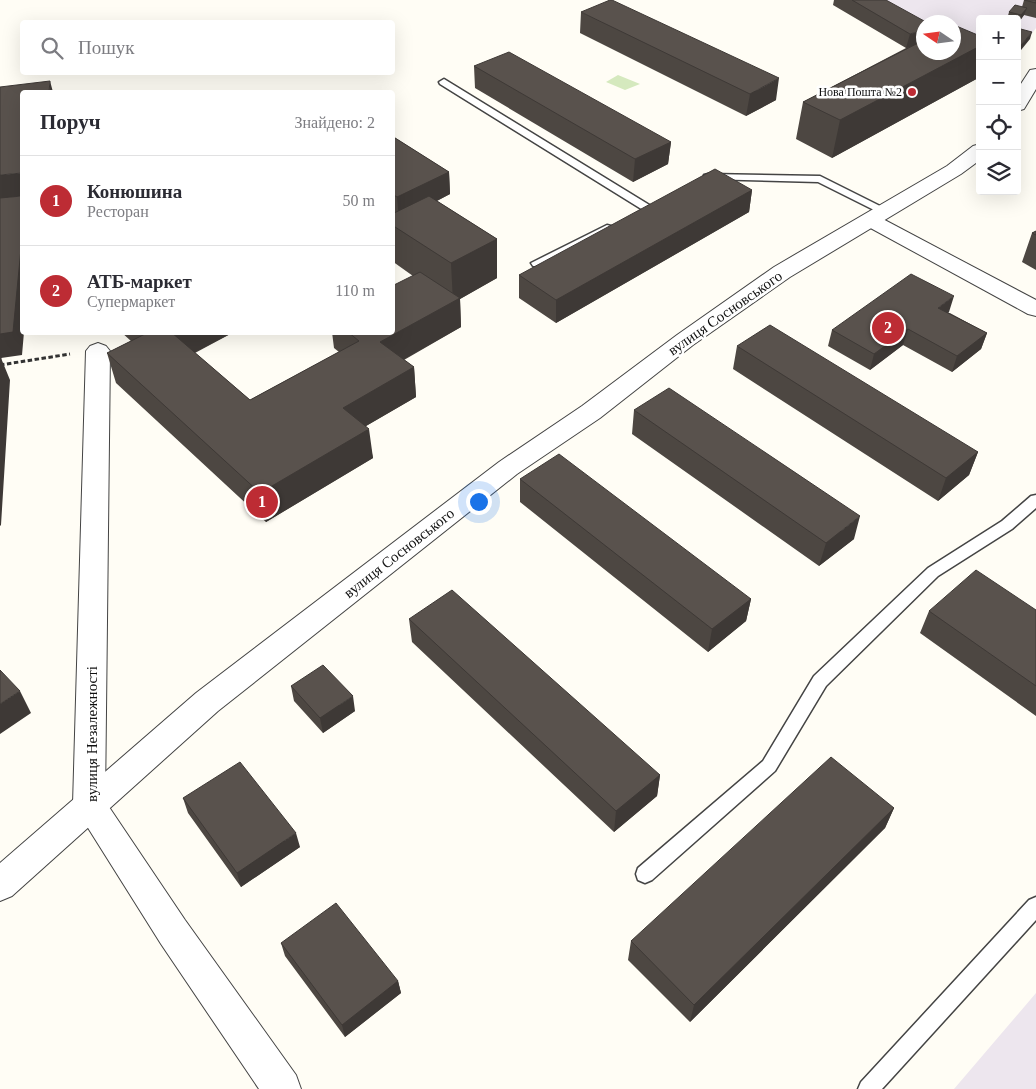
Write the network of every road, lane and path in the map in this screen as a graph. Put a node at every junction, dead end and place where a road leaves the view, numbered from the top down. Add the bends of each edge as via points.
1 (1036, 74) edge
2 (444, 82) dead end
3 (1021, 98) edge
4 (976, 153) edge
5 (695, 184) edge
6 (879, 216) junction
7 (537, 263) edge
8 (1036, 309) edge
9 (98, 351) joint
10 (0, 365) edge
11 (1036, 500) edge
12 (90, 804) junction
13 (645, 874) dead end
14 (0, 885) edge
15 (1036, 906) edge
16 (282, 1089) edge
17 (868, 1089) edge

1 - 3 street
2 - 7 lane via 651,206
4 - 6 street, вулиця Сосновського
5 - 6 lane via 711,176 820,179
6 - 8 street
6 - 12 street, вулиця Сосновського via 782,272 591,412 508,468 207,702
9 - 10 path
9 - 12 street, вулиця Незалежності
11 - 13 lane via 1006,526 933,572 820,681 769,766
12 - 14 street, вулиця Сосновського
12 - 16 street, вулиця Незалежності via 173,932
15 - 17 lane

